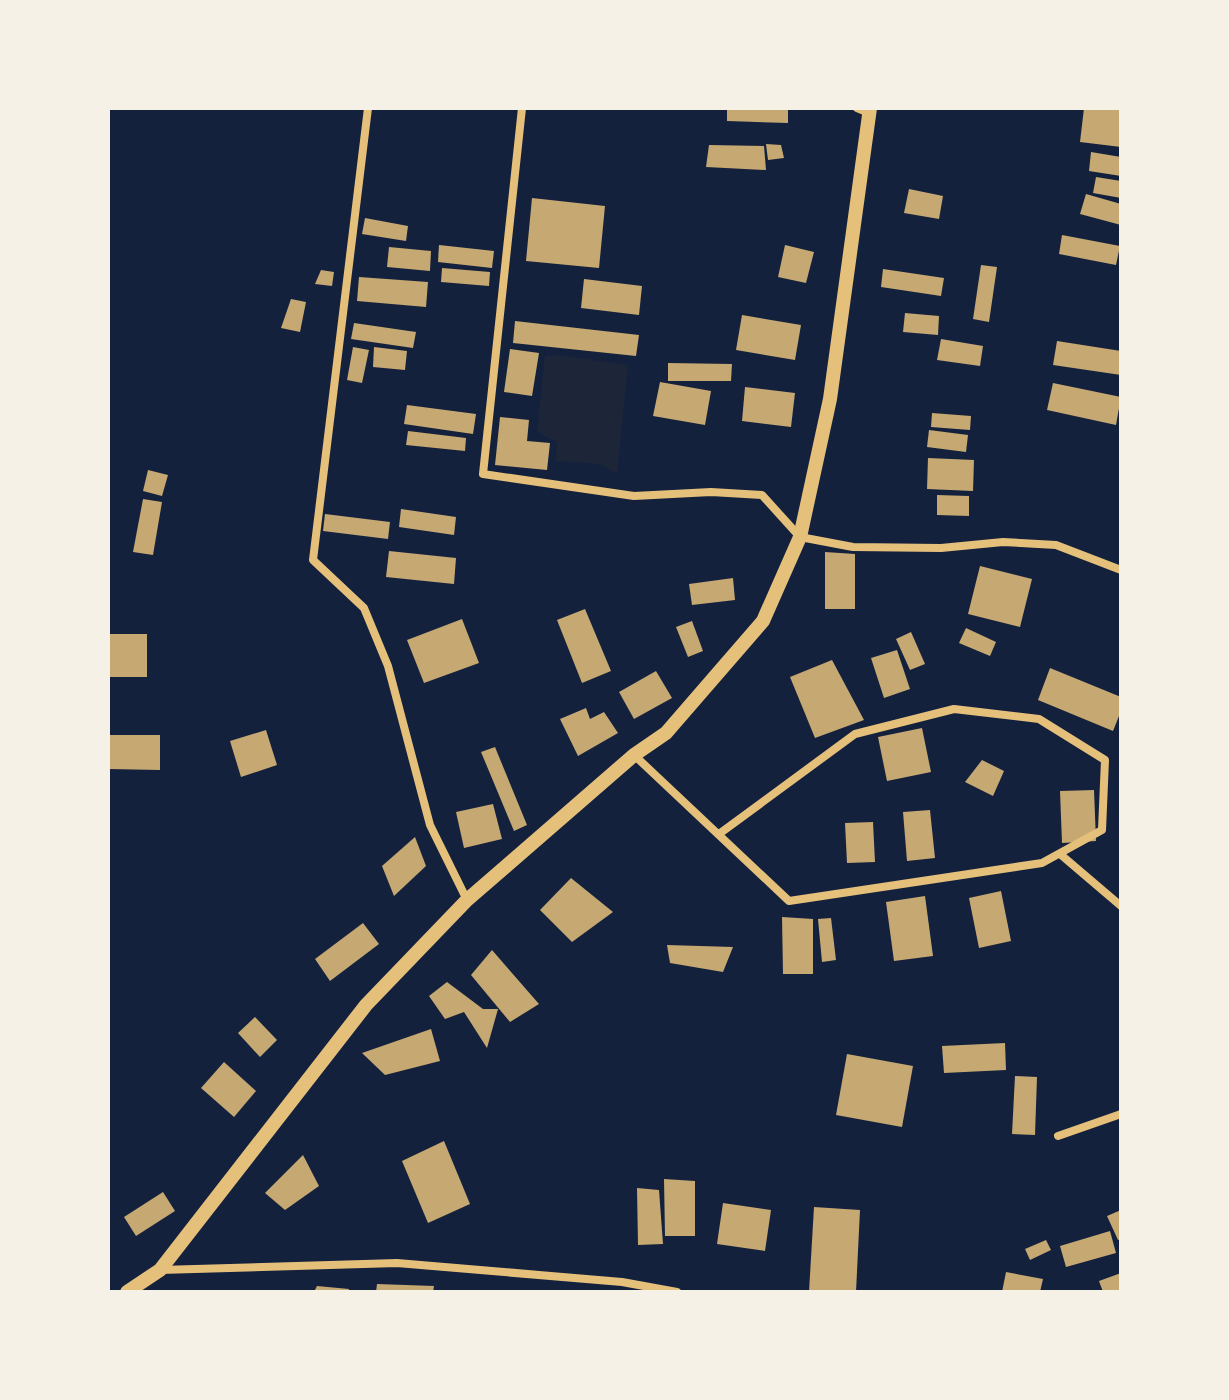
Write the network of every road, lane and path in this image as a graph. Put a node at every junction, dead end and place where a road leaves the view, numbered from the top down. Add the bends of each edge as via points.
1 (368, 108) edge
2 (522, 108) edge
3 (865, 110) edge
4 (800, 537) junction
5 (1121, 570) edge
6 (634, 755) junction
7 (719, 834) junction
8 (1060, 854) junction
9 (467, 900) junction
10 (1121, 906) edge
11 (1121, 1114) edge
12 (1058, 1136) dead end
13 (160, 1270) junction
14 (127, 1292) edge
15 (677, 1292) edge

1 - 9 street via 313,560 364,608 388,666 430,825
2 - 4 street via 483,474 634,496 762,495
3 - 4 street via 830,399
4 - 5 street via 853,547 1056,545
4 - 6 street via 763,621 666,733
6 - 7 street
6 - 9 street
7 - 8 street via 789,901 1042,863
7 - 8 street via 855,734 954,709 1039,719 1105,760 1102,830
8 - 10 street
9 - 13 street via 366,1005
11 - 12 street
13 - 14 street
13 - 15 street via 397,1263 622,1282

